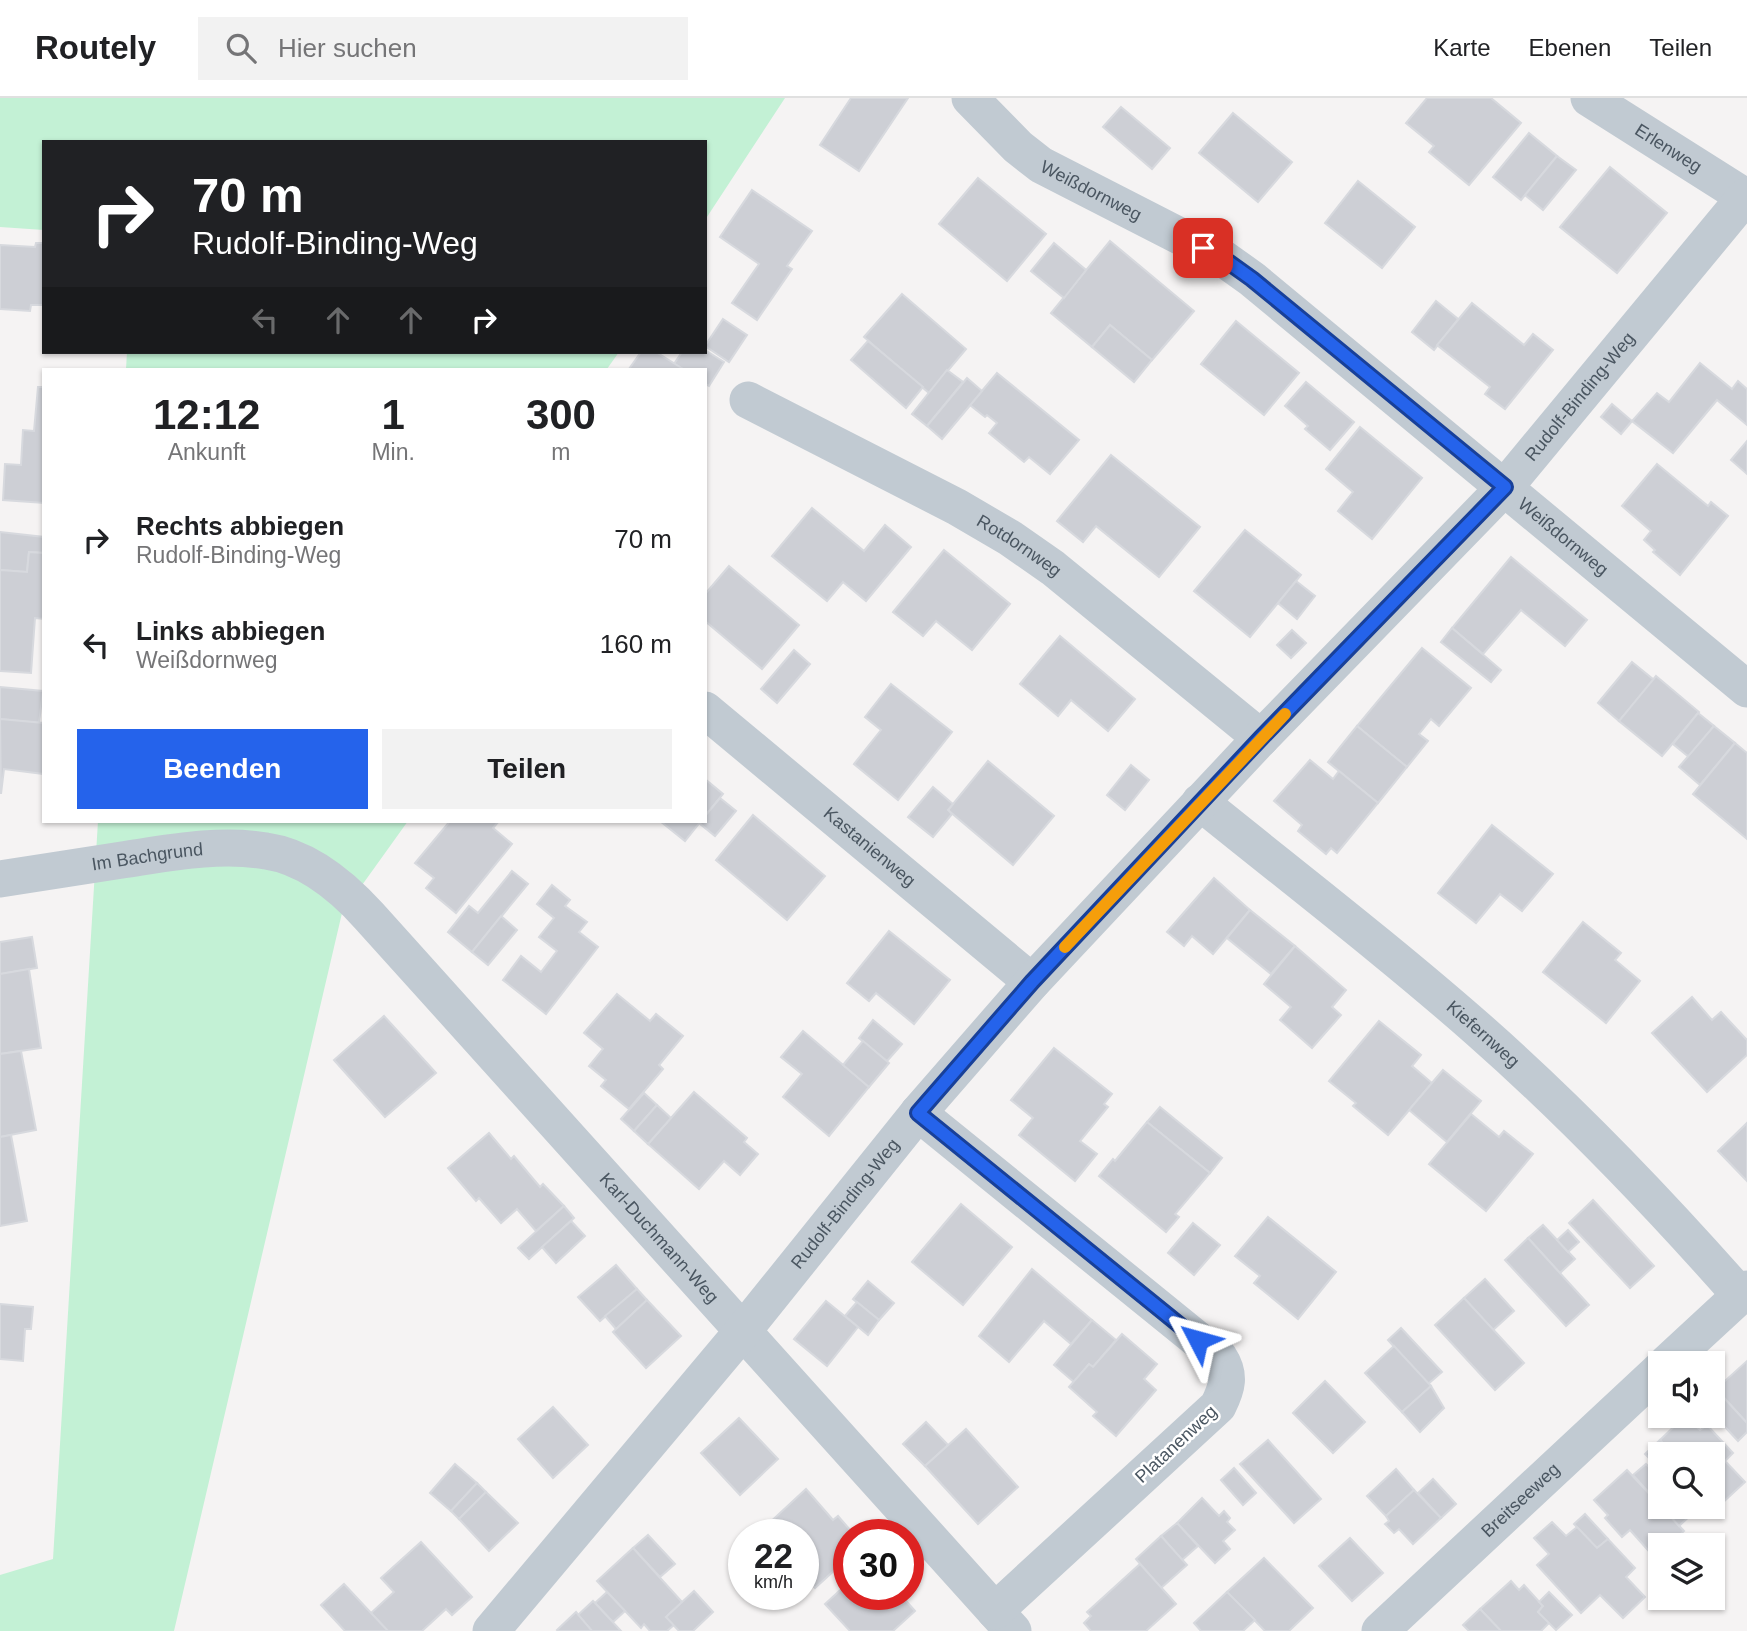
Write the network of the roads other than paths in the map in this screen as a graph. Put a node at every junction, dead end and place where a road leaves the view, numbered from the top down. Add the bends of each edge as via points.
1 (970, 98) edge
2 (1589, 98) edge
3 (1746, 197) edge
4 (748, 400) dead end
5 (1505, 487) junction
6 (1747, 689) edge
7 (707, 712) edge
8 (1261, 738) junction
9 (1200, 802) junction
10 (292, 859) joint
11 (0, 879) edge
12 (1032, 982) junction
13 (918, 1113) junction
14 (1744, 1292) edge
15 (742, 1332) junction
16 (1680, 1351) edge
17 (1648, 1381) edge
18 (1004, 1621) edge
19 (491, 1631) edge
20 (1380, 1631) edge

1 - 5 street, Weißdornweg via 1041,165 1224,259
2 - 3 street, Erlenweg
3 - 5 street, Rudolf-Binding-Weg
4 - 8 street, Rotdornweg via 1010,538
5 - 6 street, Weißdornweg
5 - 8 street, Rudolf-Binding-Weg
7 - 12 street, Kastanienweg
8 - 9 street, Rudolf-Binding-Weg
9 - 12 street, Rudolf-Binding-Weg
9 - 14 street, Kiefernweg via 1434,992 1528,1075
10 - 11 street, Im Bachgrund via 268,851 183,850
10 - 15 street, Karl-Duchmann-Weg via 326,876 355,900
12 - 13 street, Rudolf-Binding-Weg
13 - 15 street, Rudolf-Binding-Weg
13 - 18 street, Platanenweg via 1219,1357 1227,1370 1227,1388 1218,1406
14 - 16 street
15 - 18 street, Karl-Duchmann-Weg
15 - 19 street, Rudolf-Binding-Weg
17 - 20 street, Breitseeweg

